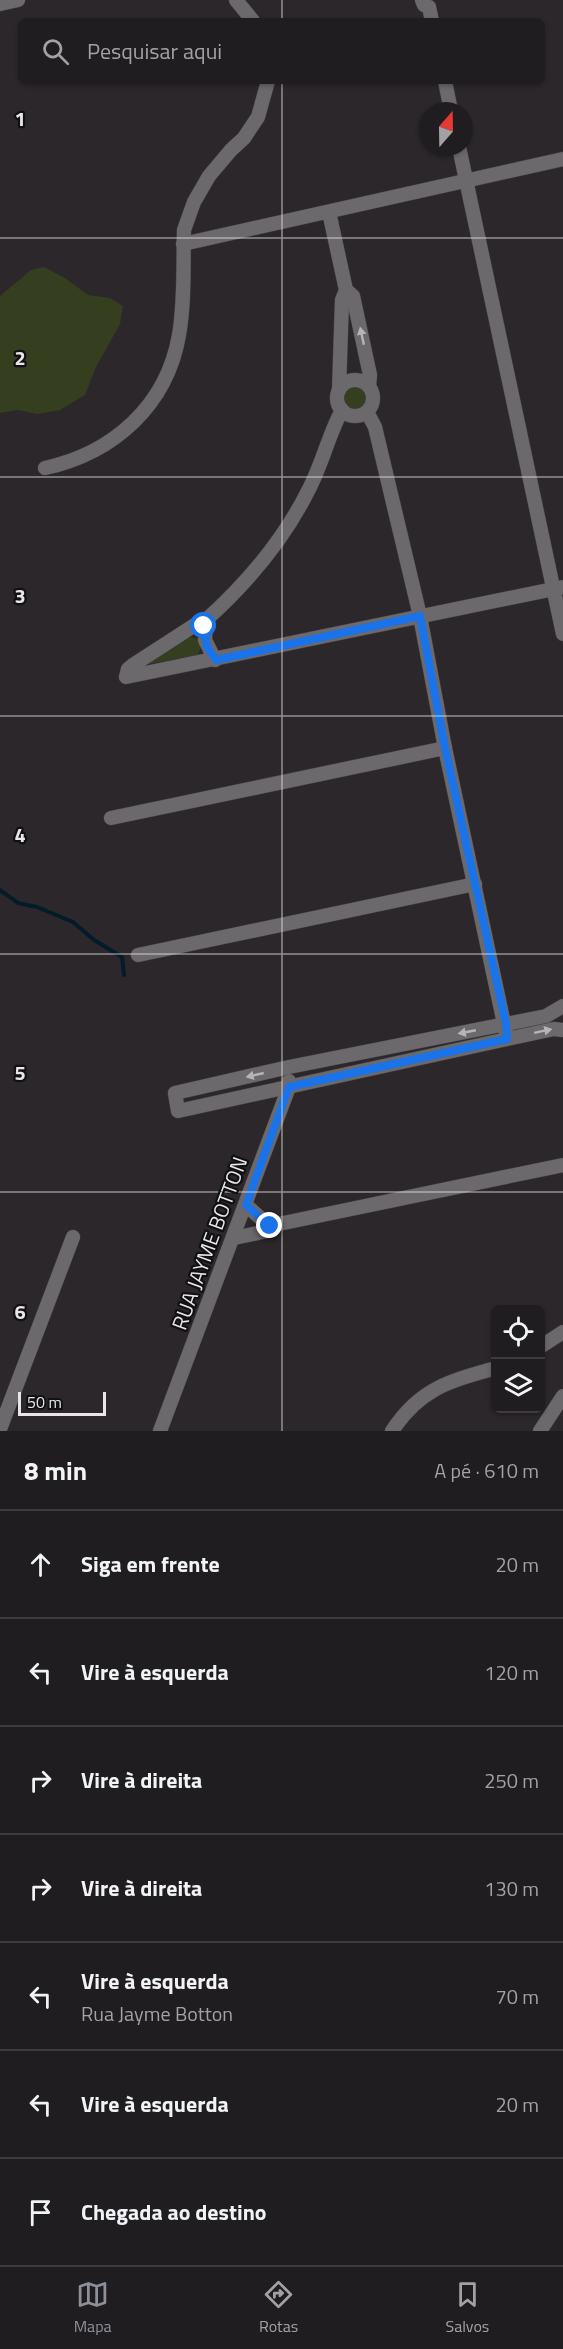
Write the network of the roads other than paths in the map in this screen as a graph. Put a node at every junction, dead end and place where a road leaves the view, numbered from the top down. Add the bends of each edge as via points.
1 (18, 0) edge
2 (236, 0) edge
3 (0, 4) edge
4 (251, 18) edge
5 (267, 84) edge
6 (446, 84) edge
7 (449, 102) edge
8 (461, 156) edge
9 (563, 159) edge
10 (466, 182) junction
11 (329, 212) junction
12 (183, 244) junction
13 (346, 290) junction
14 (369, 386) junction
15 (339, 390) junction
16 (342, 410) junction
17 (368, 412) junction
18 (45, 468) dead end
19 (558, 588) edge
20 (420, 616) junction
21 (206, 620) junction
22 (563, 634) edge
23 (216, 660) junction
24 (445, 748) junction
25 (111, 818) dead end
26 (475, 884) junction
27 (138, 955) dead end
28 (563, 1006) edge
29 (506, 1024) junction
30 (563, 1030) edge
31 (507, 1039) junction
32 (289, 1067) junction
33 (289, 1087) junction
34 (563, 1165) edge
35 (246, 1205) junction
36 (270, 1226) junction
37 (73, 1237) dead end
38 (234, 1238) junction
39 (563, 1332) edge
40 (545, 1344) edge
41 (491, 1369) edge
42 (563, 1396) edge
43 (0, 1429) edge
44 (160, 1431) edge
45 (392, 1431) edge
46 (540, 1431) edge

1 - 3 street
2 - 4 street
5 - 12 street via 263,106 252,128 219,162 201,188 186,223
6 - 7 street
8 - 10 street
9 - 10 street
10 - 11 street
10 - 19 street
11 - 12 street
11 - 13 street
12 - 18 street via 179,333 171,366 156,395 135,422 109,444 78,459
14 -> 13 street via 353,296
13 - 15 street via 342,300
14 - 15 street via 353,380
14 - 17 street via 373,402
15 - 16 street via 337,400
16 - 17 street via 352,416
16 - 21 street via 309,490 284,532 240,588
17 - 20 street via 375,427
19 - 20 street
19 - 22 street
20 - 23 street
20 - 24 street
21 - 23 street via 205,640
21 - 23 street via 133,665 126,677
24 - 25 street
24 - 26 street
26 - 27 street
26 - 29 street
28 - 29 street via 546,1016
29 - 31 street
29 -> 32 street
31 -> 30 street
31 - 33 street
32 - 33 street, RUA JAYME BOTTON
32 -> 33 street via 175,1093 178,1111
33 - 35 street, RUA JAYME BOTTON
34 - 36 street
35 - 36 street
35 - 38 street, RUA JAYME BOTTON
36 - 38 street via 267,1231
37 - 43 street
38 - 44 street, RUA JAYME BOTTON
39 - 40 street
41 - 45 street via 443,1384 417,1403
42 - 46 street

